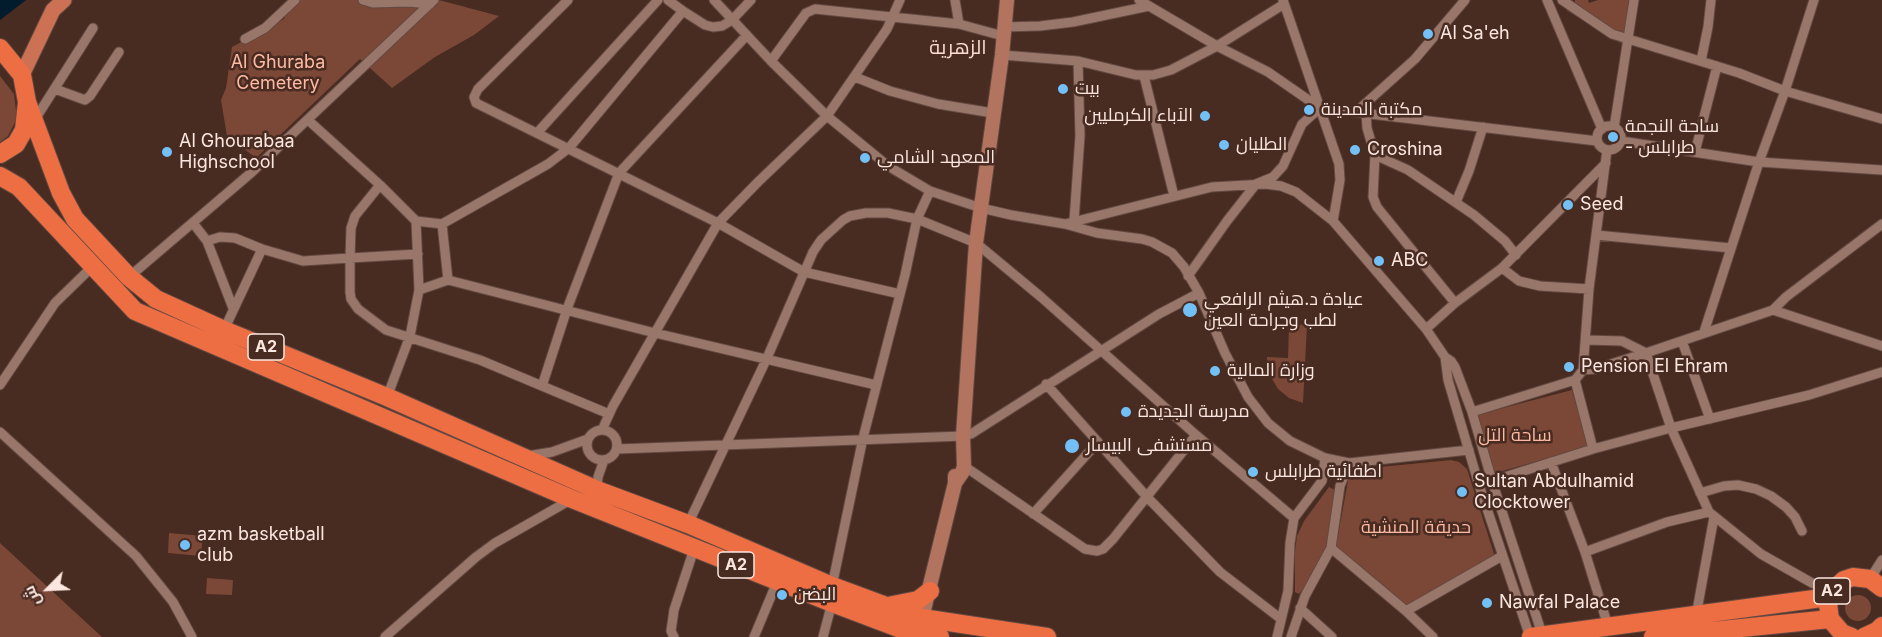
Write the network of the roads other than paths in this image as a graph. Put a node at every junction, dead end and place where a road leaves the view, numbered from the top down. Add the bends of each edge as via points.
1 (64, 0) edge
2 (295, 0) edge
3 (363, 0) edge
4 (568, 0) edge
5 (658, 0) edge
6 (668, 0) edge
7 (714, 0) edge
8 (751, 0) edge
9 (900, 0) edge
10 (955, 0) edge
11 (1007, 0) edge
12 (1139, 0) edge
13 (1465, 0) edge
14 (1547, 0) edge
15 (1562, 0) edge
16 (1634, 0) edge
17 (1711, 0) edge
18 (1814, 0) edge
19 (431, 2) edge
20 (1283, 2) edge
21 (557, 4) edge
22 (1149, 6) junction
23 (683, 12) junction
24 (892, 17) junction
25 (732, 20) junction
26 (959, 24) junction
27 (93, 28) dead end
28 (1004, 32) junction
29 (747, 35) junction
30 (245, 39) dead end
31 (1628, 39) junction
32 (1217, 46) junction
33 (0, 48) edge
34 (119, 52) dead end
35 (1002, 55) junction
36 (771, 61) junction
37 (1078, 61) junction
38 (1701, 61) junction
39 (1717, 66) junction
40 (22, 75) junction
41 (1144, 76) junction
42 (855, 77) junction
43 (55, 89) junction
44 (1785, 91) junction
45 (27, 102) junction
46 (1320, 108) junction
47 (1361, 112) junction
48 (993, 113) junction
49 (827, 116) junction
50 (1882, 119) edge
51 (308, 120) junction
52 (34, 121) junction
53 (1483, 127) junction
54 (1614, 128) junction
55 (1602, 129) junction
56 (537, 133) junction
57 (1597, 141) junction
58 (1621, 141) junction
59 (569, 148) junction
60 (1607, 150) junction
61 (1695, 152) junction
62 (0, 154) edge
63 (1375, 155) junction
64 (1759, 162) junction
65 (1606, 163) junction
66 (1882, 170) edge
67 (619, 173) junction
68 (0, 176) edge
69 (380, 184) junction
70 (1256, 184) junction
71 (930, 191) junction
72 (1174, 196) junction
73 (1456, 202) junction
74 (981, 208) junction
75 (917, 219) junction
76 (416, 221) junction
77 (1334, 221) junction
78 (1069, 222) junction
79 (193, 223) junction
80 (718, 223) junction
81 (442, 224) junction
82 (1882, 224) edge
83 (1596, 235) junction
84 (207, 241) junction
85 (976, 243) junction
86 (1731, 248) junction
87 (262, 249) junction
88 (418, 254) junction
89 (1516, 255) junction
90 (350, 258) junction
91 (93, 266) junction
92 (1502, 268) junction
93 (804, 272) junction
94 (1188, 276) junction
95 (129, 277) junction
96 (448, 280) junction
97 (1589, 289) junction
98 (419, 290) junction
99 (1199, 293) junction
100 (900, 294) junction
101 (1455, 303) junction
102 (233, 308) junction
103 (567, 309) junction
104 (1773, 310) junction
105 (220, 328) junction
106 (1426, 328) junction
107 (1704, 332) junction
108 (655, 333) junction
109 (410, 336) junction
110 (1586, 340) junction
111 (1682, 341) junction
112 (208, 343) junction
113 (1882, 346) edge
114 (1100, 349) junction
115 (1646, 353) junction
116 (1445, 357) junction
117 (767, 358) junction
118 (1583, 370) junction
119 (1882, 372) edge
120 (1575, 380) junction
121 (1046, 384) junction
122 (0, 385) edge
123 (876, 385) junction
124 (542, 386) junction
125 (387, 397) junction
126 (1472, 412) junction
127 (609, 414) junction
128 (1710, 419) junction
129 (1671, 428) junction
130 (602, 430) junction
131 (0, 432) edge
132 (1196, 435) junction
133 (963, 436) junction
134 (863, 438) junction
135 (588, 439) junction
136 (1098, 442) junction
137 (727, 444) junction
138 (1593, 448) junction
139 (617, 449) junction
140 (1469, 450) junction
141 (519, 456) junction
142 (1325, 458) junction
143 (604, 460) junction
144 (1551, 462) junction
145 (1349, 463) junction
146 (964, 466) junction
147 (1322, 481) junction
148 (1492, 481) junction
149 (955, 483) junction
150 (1479, 484) junction
151 (1340, 486) junction
152 (597, 489) junction
153 (1700, 493) junction
154 (1148, 498) junction
155 (572, 499) junction
156 (1034, 514) junction
157 (1711, 514) junction
158 (1294, 518) junction
159 (688, 525) junction
160 (1802, 531) dead end
161 (1331, 548) junction
162 (694, 549) junction
163 (1585, 552) junction
164 (1502, 555) junction
165 (1882, 560) edge
166 (777, 582) junction
167 (1876, 584) edge
168 (930, 591) junction
169 (1288, 591) junction
170 (832, 594) junction
171 (1830, 594) junction
172 (1305, 596) junction
173 (886, 606) junction
174 (1300, 608) junction
175 (1406, 611) junction
176 (1281, 619) junction
177 (1608, 626) junction
178 (1882, 626) edge
179 (910, 628) edge
180 (1693, 629) edge
181 (1844, 633) edge
182 (192, 637) edge
183 (385, 637) edge
184 (674, 637) edge
185 (754, 637) edge
186 (823, 637) edge
187 (940, 637) edge
188 (1047, 637) edge
189 (1277, 637) edge
190 (1291, 637) edge
191 (1332, 637) edge
192 (1433, 637) edge
193 (1537, 637) edge
194 (1653, 637) edge
195 (1864, 637) edge

1 - 40 main road via 52,10
2 - 30 street via 265,28
3 - 19 street
4 - 21 street
5 - 56 street
6 - 23 street
7 - 25 street
8 - 25 street
9 - 24 street
10 - 26 street
11 - 28 street
12 - 22 street
13 - 47 street via 1415,59
14 - 55 street
15 - 31 street via 1612,34
16 - 31 street
17 - 38 street
18 - 44 street
19 - 51 street
20 - 32 street
20 - 46 street
21 - 56 street via 474,97 476,104
22 - 28 street
22 - 32 street
23 - 25 street via 713,27
23 - 59 street
24 - 26 street
24 - 36 street via 811,10
24 - 42 street
25 - 29 street
26 - 28 street
27 - 43 street
28 - 35 street
29 - 36 street
29 - 67 street
31 - 38 street
31 - 54 street
32 - 41 street via 1171,70
32 - 46 street via 1268,72
33 - 40 highway, A2
34 - 43 street via 85,100
35 - 37 street
35 - 48 street
36 - 49 street
37 - 41 street
37 - 78 street via 1080,136
38 - 39 street
39 - 44 street
39 - 61 street
40 - 45 highway, A2
41 - 72 street
42 - 48 street via 938,104
42 - 49 street
43 - 52 street
44 - 50 street
44 - 64 street
45 - 52 highway, A2
45 - 62 highway, A2 via 24,130 16,144
46 - 47 street
46 - 70 street via 1302,124 1273,177
46 - 77 street via 1340,173
47 - 53 street
47 - 63 street
48 - 74 street
49 - 71 street via 888,166
49 - 80 street
51 - 69 street
51 - 79 street
52 - 95 highway, A2 via 75,219
53 - 57 street
53 - 73 street
54 - 55 street
54 - 58 street
55 - 57 street
56 - 59 street
57 - 60 street
58 - 60 street
58 - 61 street
59 - 67 street
59 - 81 street
60 - 65 street
61 - 64 street
63 - 73 street via 1408,170
63 - 101 street via 1373,197 1377,207
64 - 66 street
64 - 86 street
65 - 83 street
65 - 89 street
67 - 80 street
67 - 103 street
68 - 91 highway, A2 via 19,187
69 - 76 street
69 - 90 street via 355,216
70 - 72 street via 1226,185
70 - 77 street via 1289,188
70 - 94 street
71 - 74 street
71 - 75 street
72 - 78 street
73 - 89 street via 1490,227
74 - 78 street
74 - 85 street
75 - 85 street
75 - 93 street via 888,213 850,216 821,240
75 - 100 street
76 - 81 street
76 - 88 street
77 - 106 street
78 - 94 street via 1091,232 1152,242 1172,254
79 - 84 street
79 - 95 street
80 - 93 street
80 - 108 street
81 - 96 street
82 - 104 street
83 - 86 street
83 - 97 street
84 - 87 street via 235,238
84 - 102 street
85 - 114 street
85 - 133 street
86 - 107 street
87 - 90 street via 303,261
87 - 102 street
88 - 90 street
88 - 98 street
89 - 92 street
90 - 109 street via 351,299 358,309 386,330
91 - 112 highway, A2 via 135,311
91 - 122 street via 55,303
92 - 97 street via 1520,281 1540,286
92 - 101 street
93 - 100 street
93 - 117 street
94 - 99 street
95 - 105 highway, A2 via 156,299
96 - 98 street
96 - 103 street
97 - 110 street
98 - 109 street
99 - 114 street
99 - 142 street via 1243,388 1268,423 1290,441
100 - 123 street
101 - 106 street
102 - 105 street
103 - 108 street
103 - 124 street
104 - 107 street
104 - 113 street
105 - 112 highway
105 - 125 highway, A2
106 - 116 street
107 - 111 street
108 - 117 street
108 - 127 street
109 - 124 street
109 - 125 street
110 - 115 street via 1622,341
110 - 118 street
111 - 115 street
111 - 128 street
112 - 155 highway, A2
114 - 121 street
114 - 132 street
115 - 118 street
115 - 129 street
116 - 126 street via 1455,367
116 - 140 street
117 - 123 street
117 - 137 street
118 - 120 street
119 - 128 street
120 - 126 street
120 - 138 street
121 - 133 street
121 - 136 street
123 - 134 street
124 - 127 street
125 - 141 highway, A2
126 - 148 street
127 - 130 street
128 - 129 street
129 - 138 street
129 - 153 street
130 - 135 street
130 - 139 street via 614,436
131 - 182 street via 136,556 172,602
132 - 154 street
132 - 158 street
133 - 134 street
133 - 146 street
133 - 149 street
134 - 137 street
134 - 170 street
135 - 141 street via 552,452
135 - 143 street via 591,456
136 - 154 street
136 - 156 street
137 - 139 street
137 - 159 street
138 - 144 street
139 - 143 street
140 - 145 street
140 - 150 street
141 - 152 highway, A2
142 - 145 street
142 - 147 street
143 - 152 street
144 - 148 street
144 - 163 street
145 - 151 street
146 - 149 street
146 - 156 street
147 - 151 street
147 - 158 street
148 - 150 street
148 - 193 street
149 - 168 street
150 - 164 street
151 - 161 street
152 - 159 highway, A2
153 - 157 street
153 - 160 street via 1738,485 1756,489 1786,507
154 - 156 street via 1113,539 1096,551 1085,549
154 - 176 street via 1220,572
155 - 162 highway, A2
155 - 183 street via 476,557
157 - 163 street via 1667,522
157 - 171 street via 1768,558
157 - 180 street
158 - 169 street
159 - 170 highway, A2
161 - 172 street
161 - 175 street
162 - 166 highway, A2
162 - 184 street via 674,610
163 - 177 street
164 - 175 street
164 - 193 street
165 - 167 street
166 - 170 highway, A2
166 - 185 street
167 - 171 highway, A2 via 1853,577
168 - 173 highway via 918,600
168 - 179 street
169 - 172 street
169 - 176 street
170 - 173 highway, A2
170 - 179 highway, A2
170 - 186 street
171 - 180 highway, A2
171 - 181 highway, A2 via 1828,610
172 - 174 street
173 - 179 highway, A2
174 - 190 street
174 - 191 street
175 - 192 street
176 - 189 street
177 - 180 highway, A2
177 - 193 highway, A2
178 - 195 highway
179 - 187 highway, A2
179 - 188 highway, A2
180 - 181 highway, A2
180 - 194 highway, A2

